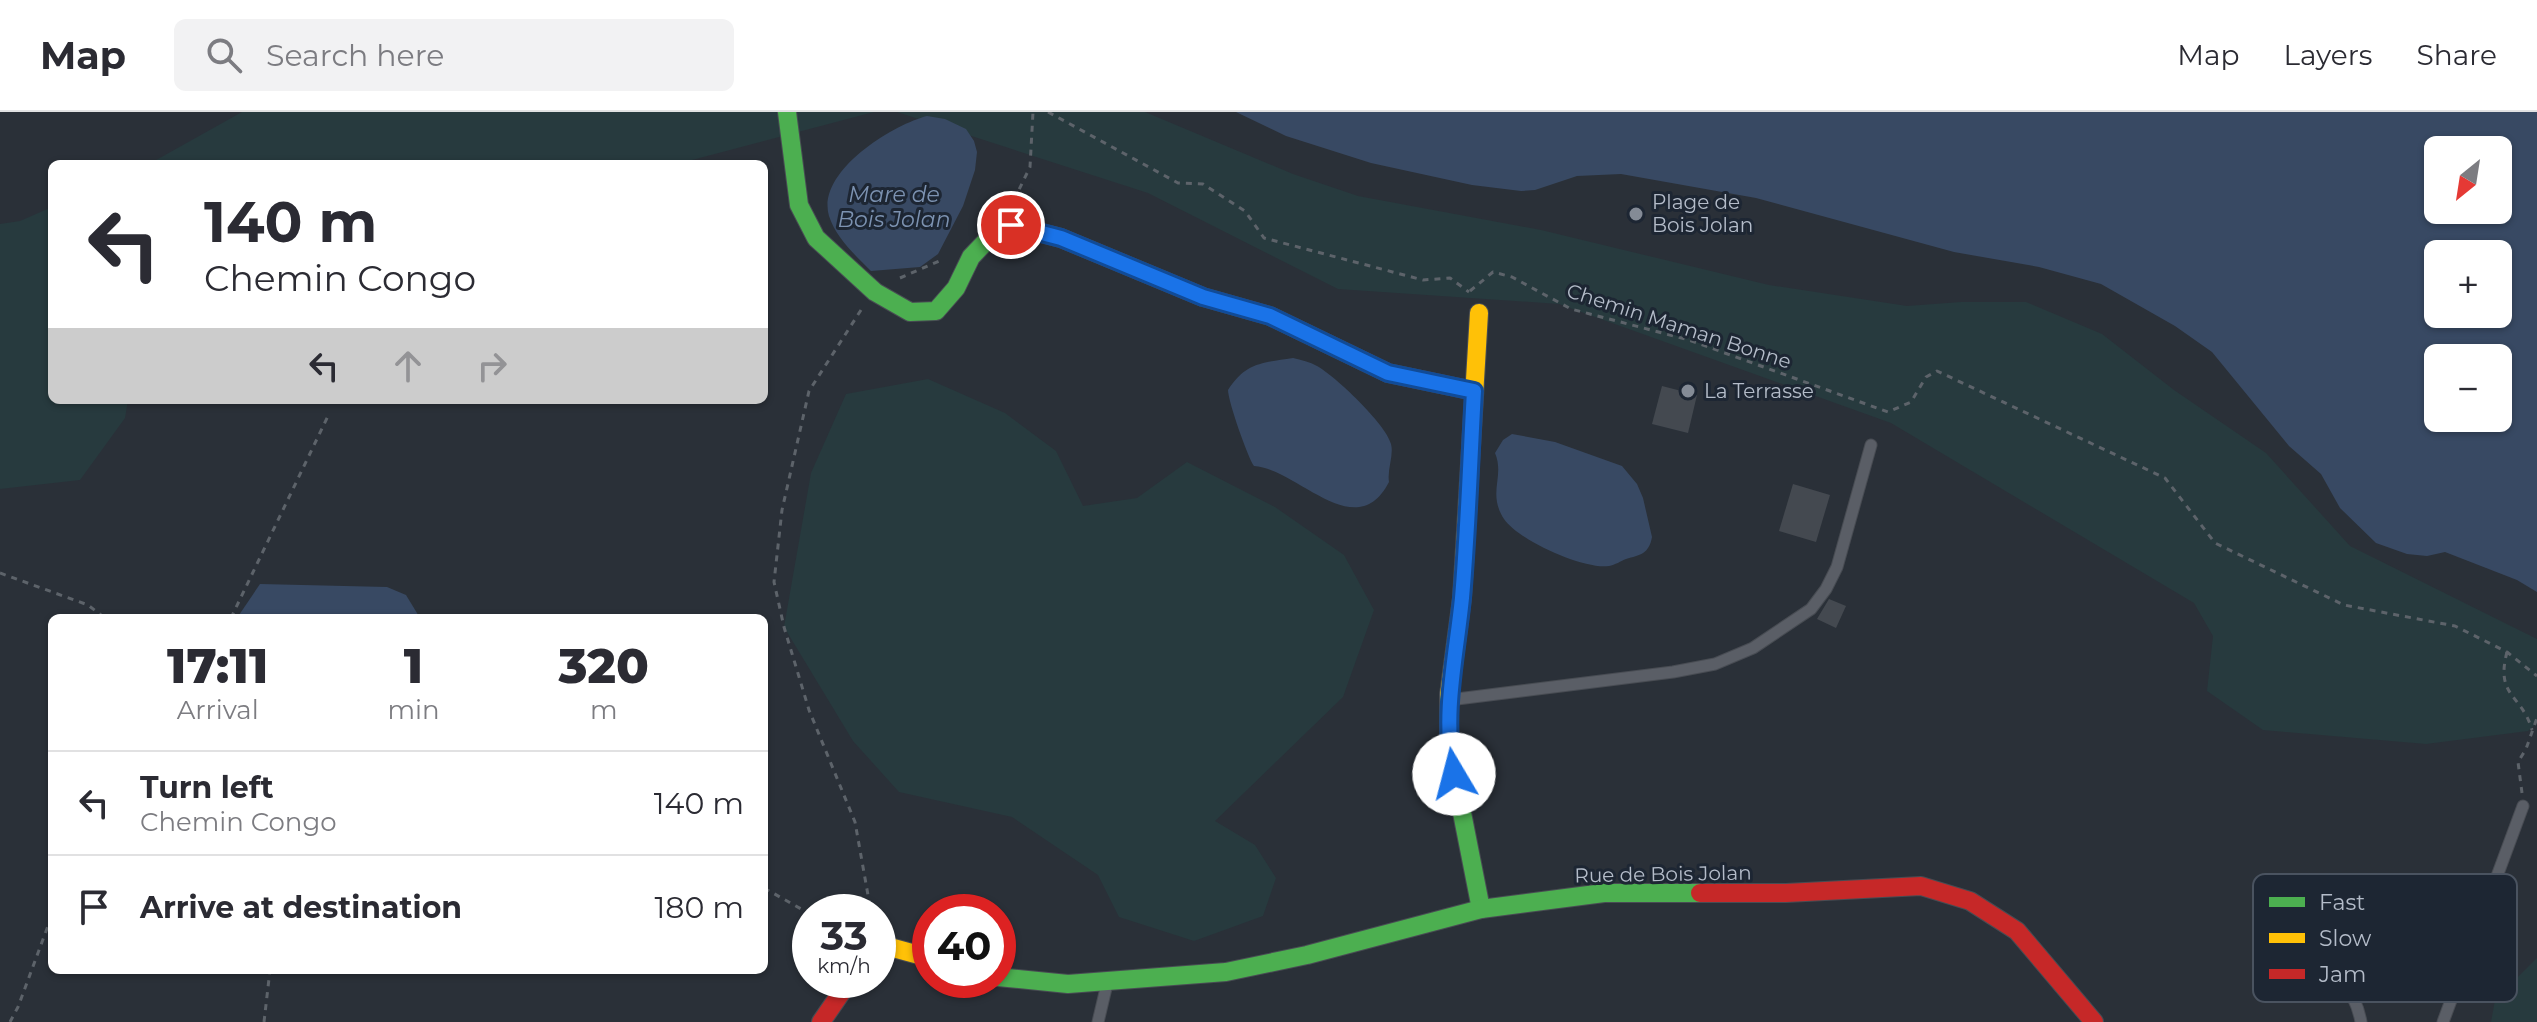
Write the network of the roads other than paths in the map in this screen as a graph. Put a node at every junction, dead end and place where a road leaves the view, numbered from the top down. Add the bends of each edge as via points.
1 (787, 112) edge
2 (1479, 313) dead end
3 (1474, 391) junction
4 (1871, 445) dead end
5 (1448, 700) junction
6 (2523, 806) road end
7 (2498, 874) edge
8 (1481, 909) junction
9 (1016, 979) edge
10 (1108, 982) junction
11 (838, 998) edge
12 (2354, 1002) edge
13 (2450, 1002) edge
14 (821, 1022) edge
15 (1098, 1022) edge
16 (2094, 1022) edge
17 (2361, 1022) edge
18 (2443, 1022) edge

1 - 3 street via 799,205 816,238 875,292 910,312 936,311 956,288 971,257 992,235 1011,225 1061,238 1203,297 1270,316 1388,373
2 - 3 street
3 - 5 street via 1462,598
4 - 5 lane via 1826,589 1811,609 1753,648 1715,664 1673,672
5 - 8 street via 1449,747
6 - 7 lane
8 - 10 street, Rue de Bois Jolan via 1226,972
8 - 16 street, Rue de Bois Jolan via 1604,893 1786,893 1921,886 1970,901 2017,931
9 - 10 street, Rue de Bois Jolan
10 - 15 lane
11 - 14 street
12 - 17 lane
13 - 18 lane

